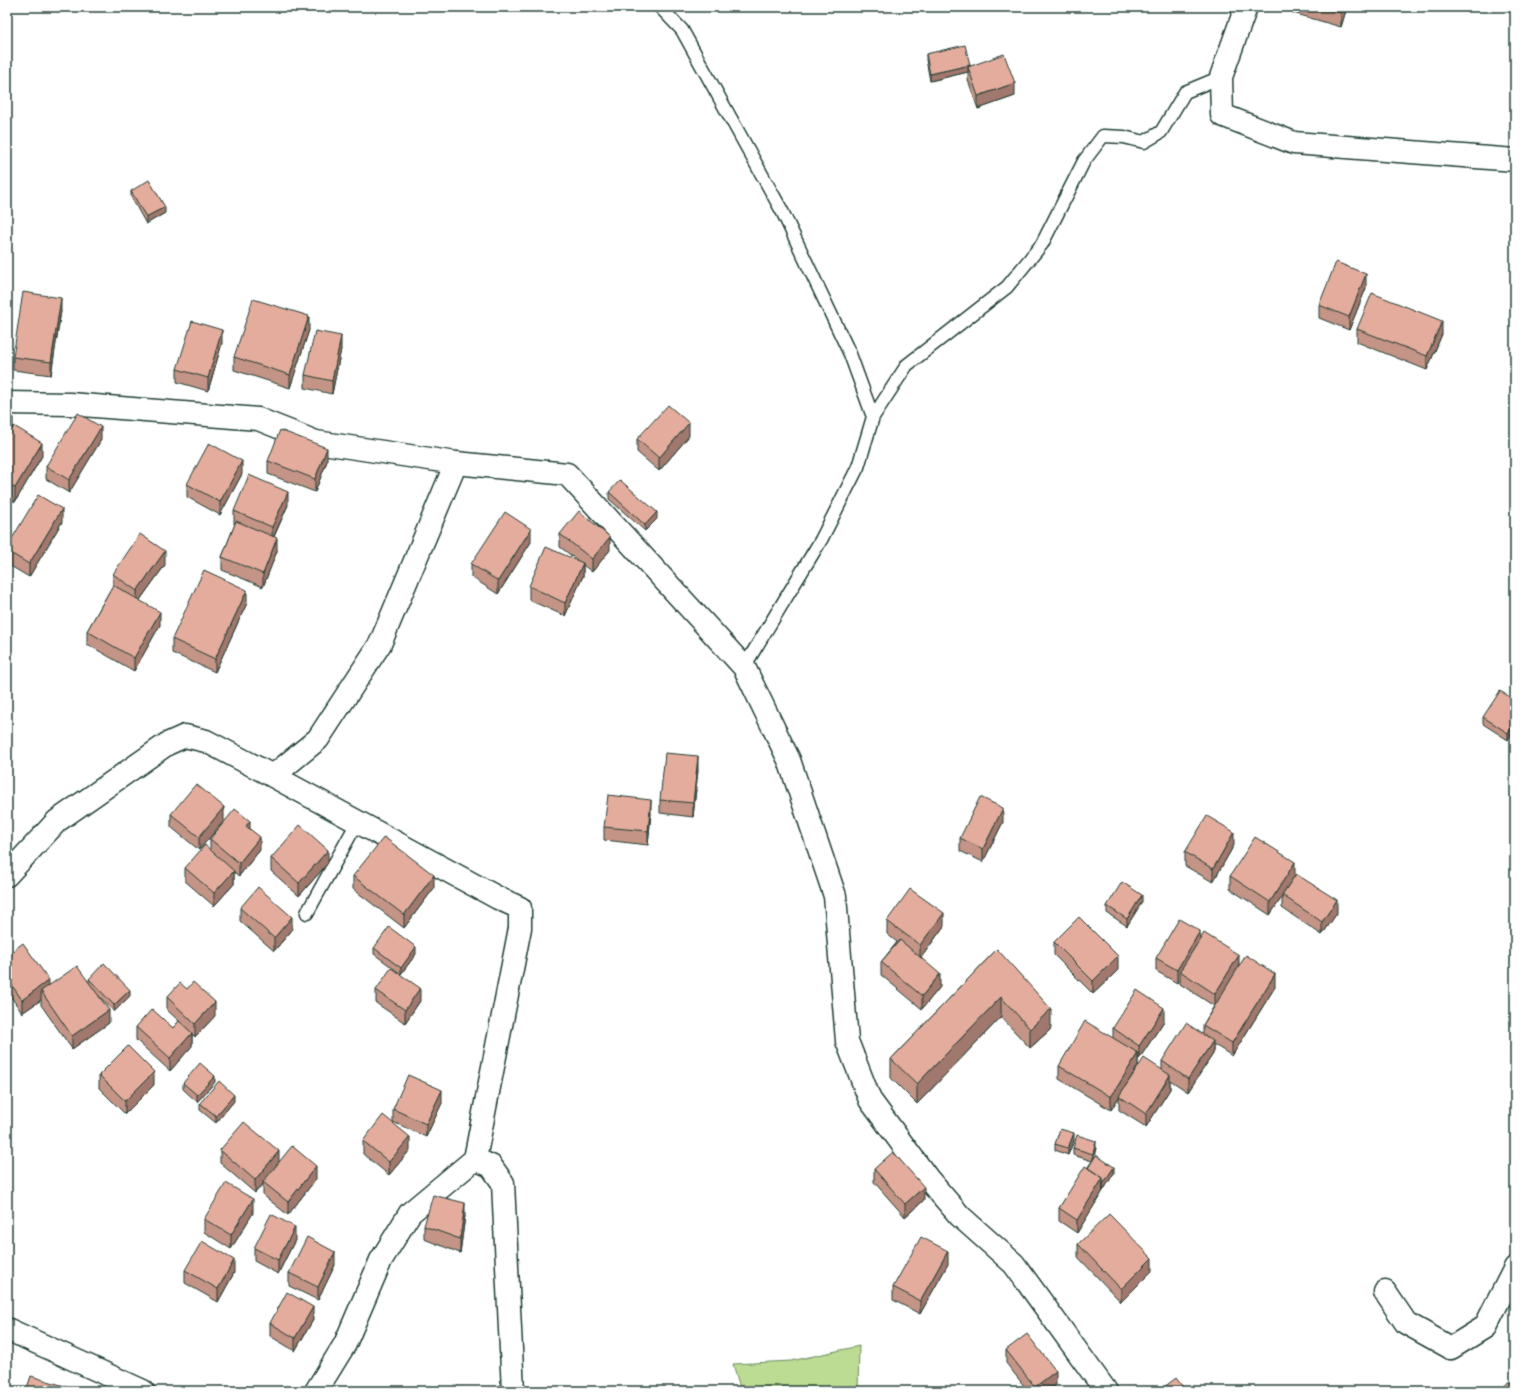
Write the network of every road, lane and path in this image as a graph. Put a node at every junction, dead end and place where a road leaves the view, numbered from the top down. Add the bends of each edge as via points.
1 (660, 7) edge
2 (1246, 7) edge
3 (1221, 77) junction
4 (1515, 160) edge
5 (7, 403) edge
6 (873, 417) junction
7 (456, 463) junction
8 (744, 667) junction
9 (274, 776) junction
10 (358, 822) junction
11 (7, 875) edge
12 (307, 913) dead end
13 (475, 1159) junction
14 (1515, 1268) edge
15 (1385, 1292) dead end
16 (7, 1329) edge
17 (143, 1391) edge
18 (316, 1391) edge
19 (513, 1391) edge
20 (1106, 1391) edge

1 - 6 lane via 682,30 782,211 850,354
2 - 3 street
3 - 4 street via 1222,115 1294,143
3 - 6 lane via 1185,92 1161,132 1144,142 1124,136 1103,136 1084,161 1042,244 1007,287 907,365
5 - 7 street via 70,404 258,419 316,442
6 - 8 lane via 858,467 821,540
7 - 8 street via 568,474
7 - 9 street via 380,644 318,739
8 - 20 street via 790,760 835,896 847,1041 870,1100 928,1179 960,1216 1014,1264
9 - 10 street
9 - 11 street via 206,741 185,736 166,744 57,821
10 - 12 lane
10 - 13 street via 520,908 520,928
13 - 18 street via 410,1213 381,1260 345,1344
13 - 19 street via 491,1166 503,1183
14 - 15 street via 1485,1327 1452,1348 1406,1323
16 - 17 street

